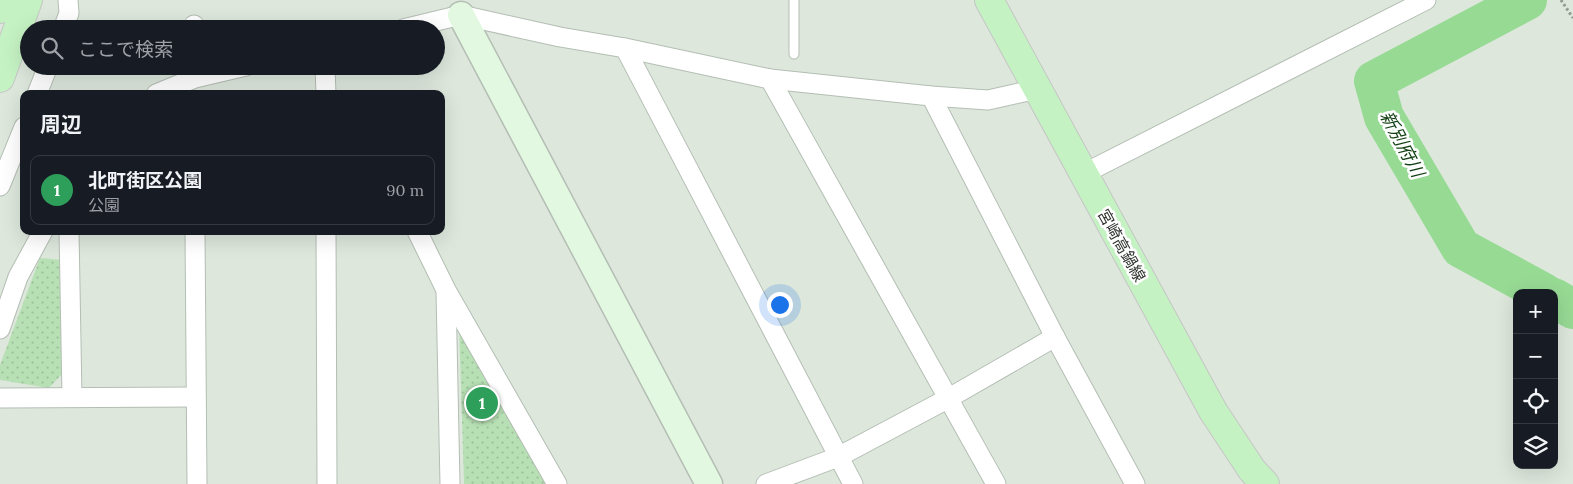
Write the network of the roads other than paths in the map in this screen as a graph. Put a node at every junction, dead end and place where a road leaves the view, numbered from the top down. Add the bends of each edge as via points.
1 (3, 0) edge
2 (28, 0) edge
3 (68, 0) edge
4 (794, 0) edge
5 (989, 0) edge
6 (1426, 0) edge
7 (0, 9) edge
8 (461, 15) junction
9 (21, 20) edge
10 (66, 20) edge
11 (440, 20) edge
12 (20, 22) edge
13 (625, 48) junction
14 (794, 54) dead end
15 (44, 75) edge
16 (211, 75) edge
17 (0, 78) edge
18 (195, 79) edge
19 (770, 79) junction
20 (1037, 89) junction
21 (39, 90) edge
22 (166, 90) edge
23 (931, 96) junction
24 (20, 137) edge
25 (1082, 174) junction
26 (0, 186) edge
27 (41, 235) edge
28 (68, 235) edge
29 (195, 235) edge
30 (326, 235) edge
31 (419, 235) edge
32 (446, 290) junction
33 (0, 329) edge
34 (1055, 337) junction
35 (72, 397) junction
36 (196, 397) junction
37 (0, 398) edge
38 (949, 398) junction
39 (838, 457) junction
40 (197, 484) edge
41 (327, 484) edge
42 (450, 484) edge
43 (557, 484) edge
44 (709, 484) edge
45 (766, 484) edge
46 (853, 484) edge
47 (996, 484) edge
48 (1135, 484) edge
49 (1264, 484) edge

1 - 7 main road
2 - 9 main road
3 - 10 street
4 - 14 lane
5 - 20 main road, 宮崎高鍋線
6 - 25 street
8 - 11 street
8 - 13 street
8 - 44 street
12 - 17 main road
13 - 19 street
13 - 39 street
15 - 21 street
16 - 18 street
18 - 22 street
19 - 23 street
19 - 38 street
20 - 23 street via 988,100
20 - 25 main road, 宮崎高鍋線
23 - 34 street
24 - 26 street
25 - 49 main road, 宮崎高鍋線 via 1213,411
27 - 33 street via 18,277
28 - 35 street
29 - 36 street
30 - 41 street
31 - 32 street
32 - 42 street
32 - 43 street
34 - 38 street
34 - 48 street
35 - 36 street
35 - 37 street
36 - 40 street
38 - 39 street
38 - 47 street
39 - 45 street
39 - 46 street

